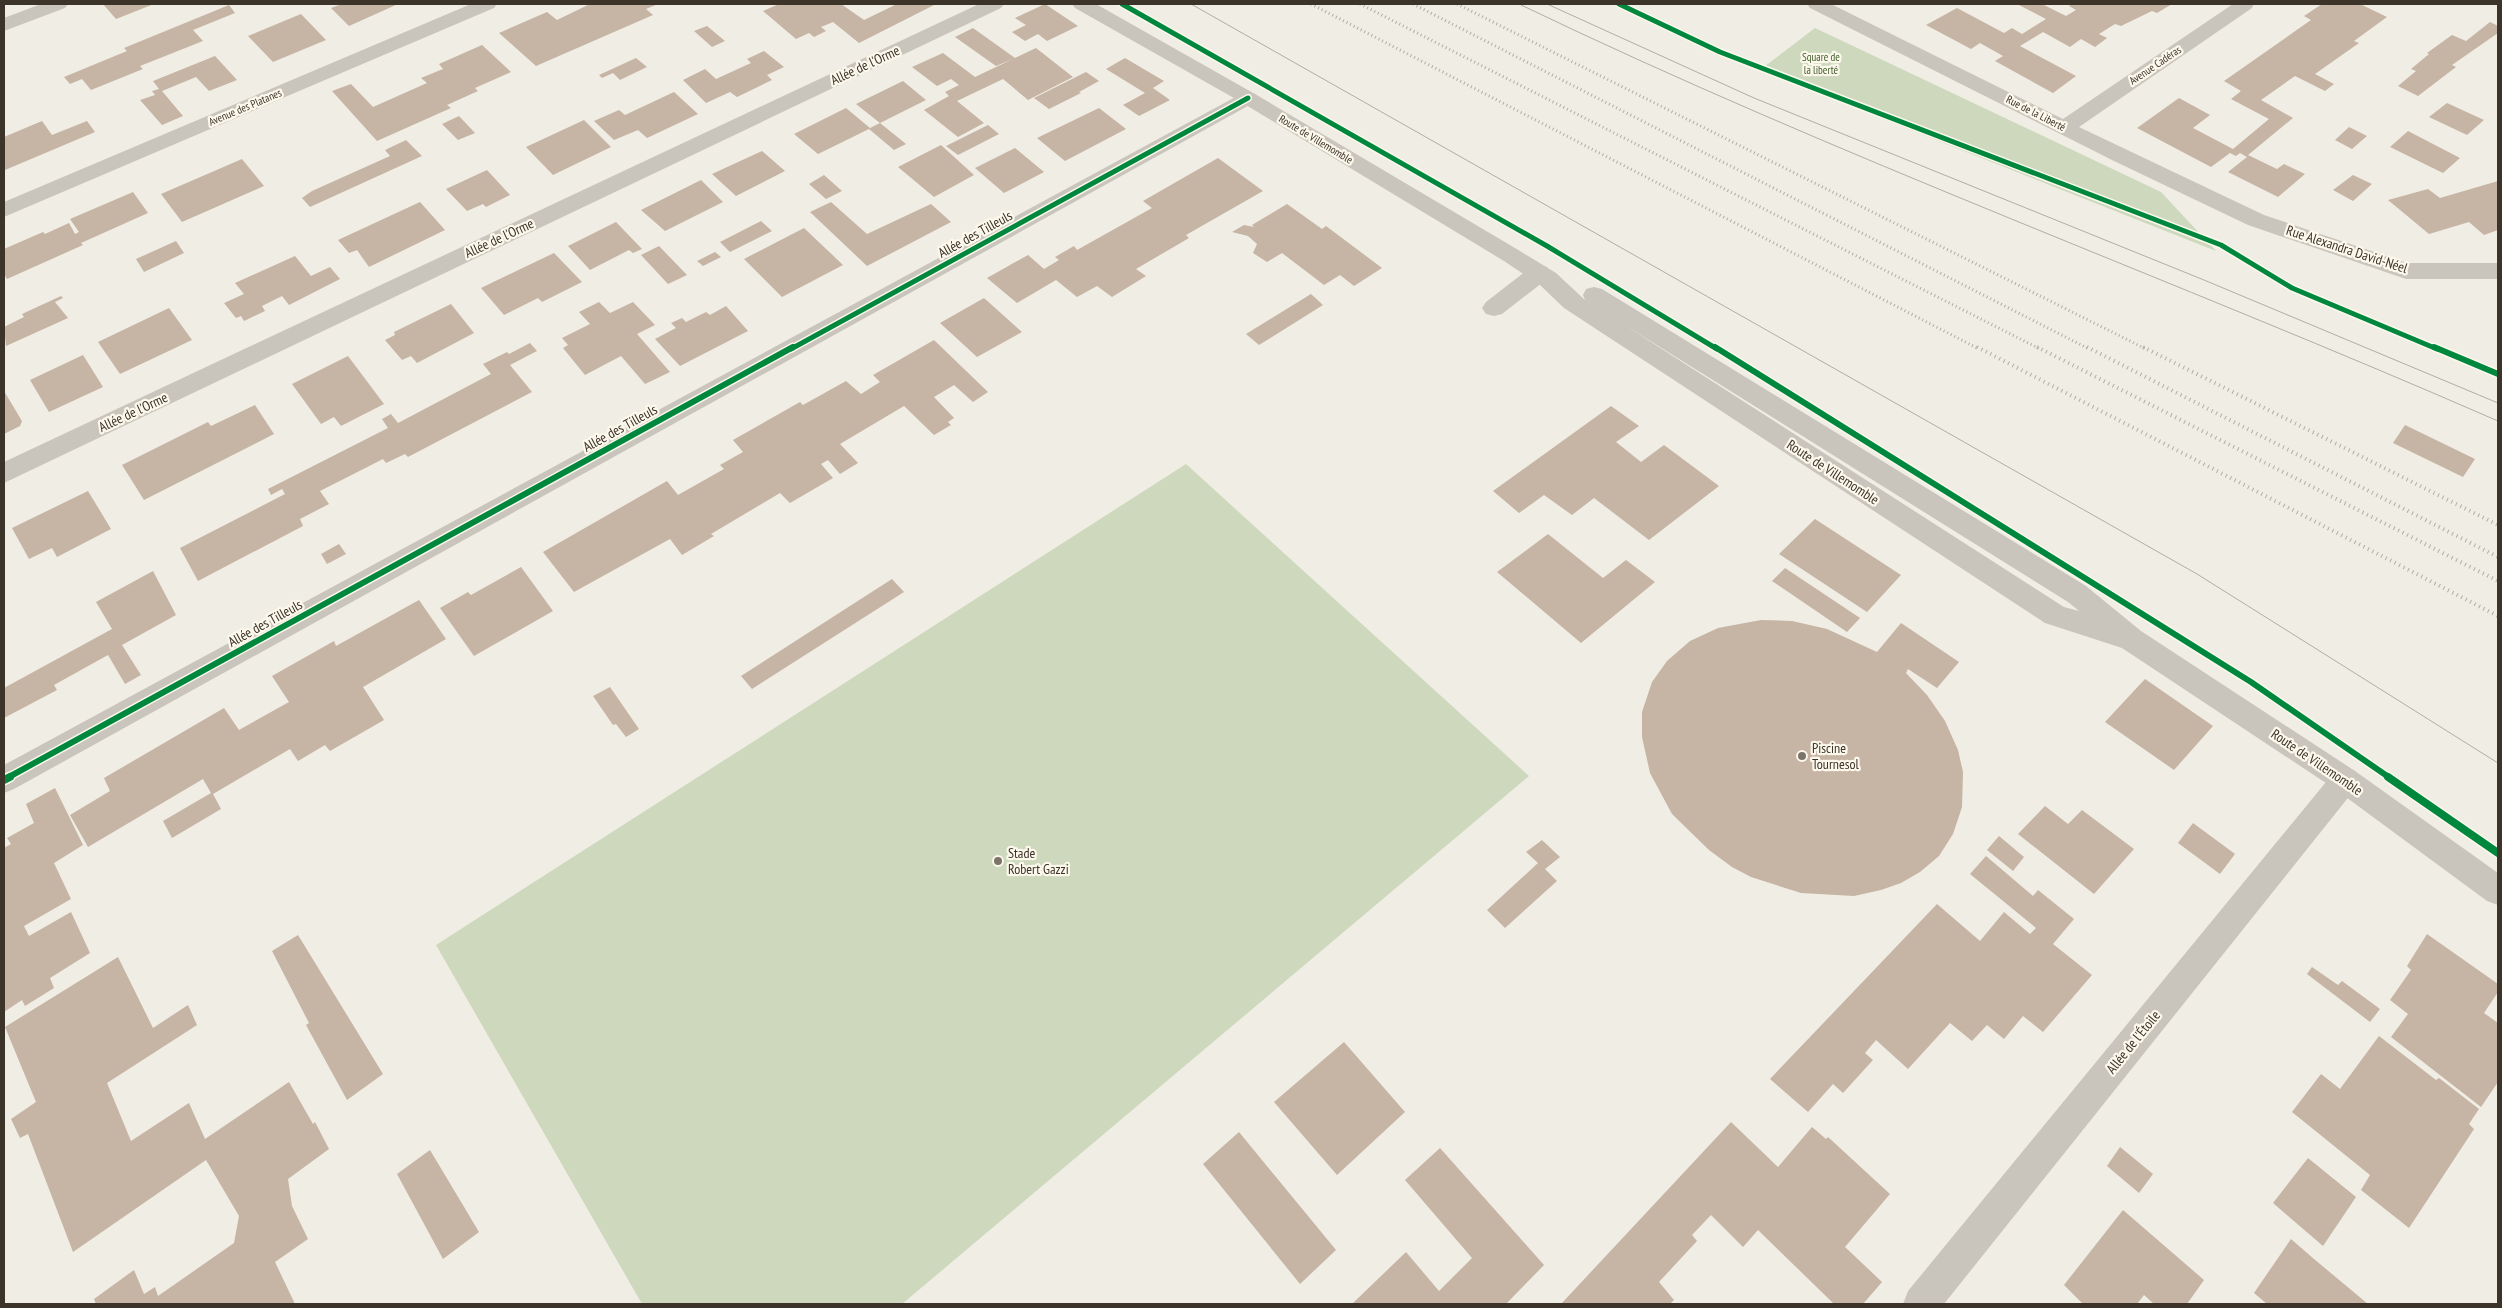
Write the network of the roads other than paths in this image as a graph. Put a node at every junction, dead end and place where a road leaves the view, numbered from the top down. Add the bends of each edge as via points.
1 (58, 4) edge
2 (487, 4) edge
3 (994, 4) edge
4 (1082, 4) edge
5 (1817, 4) edge
6 (2245, 4) edge
7 (4, 25) edge
8 (1248, 98) junction
9 (2064, 127) junction
10 (4, 210) edge
11 (2256, 220) joint
12 (2498, 271) edge
13 (1543, 276) junction
14 (1494, 308) dead end
15 (4, 473) edge
16 (4, 780) edge
17 (2345, 780) junction
18 (2498, 891) edge
19 (1921, 1304) edge

1 - 7 street
2 - 10 street, Avenue des Platanes
3 - 15 street, Allée de l'Orme
4 - 8 street, Route de Villemomble
5 - 9 street, Rue de la Liberté
6 - 9 street, Avenue Cadéras
8 - 13 street, Route de Villemomble
8 - 16 street, Allée des Tilleuls
9 - 11 street, Rue de la Liberté
11 - 12 street, Rue Alexandra David-Néel via 2406,271
13 - 14 street
13 - 17 street, Route de Villemomble via 1572,302 2055,616 2131,639
17 - 18 street, Route de Villemomble
17 - 19 street, Allée de l'Étoile

